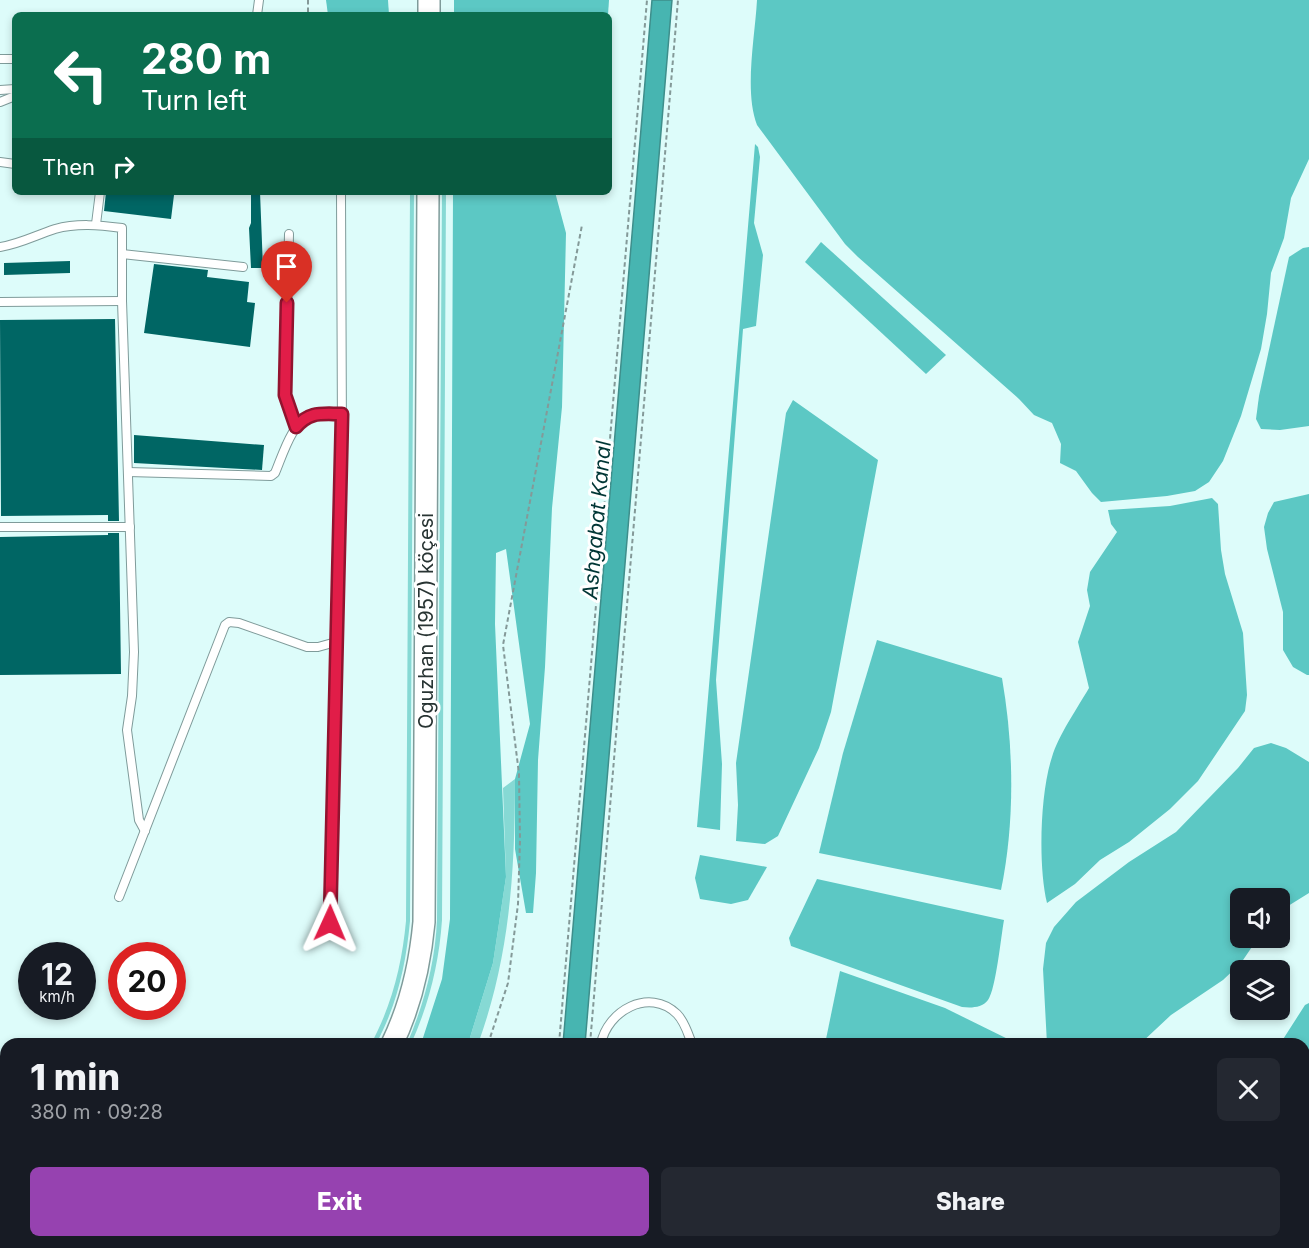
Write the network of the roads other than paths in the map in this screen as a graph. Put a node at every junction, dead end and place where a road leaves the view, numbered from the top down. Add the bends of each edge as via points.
1 (100, 195) edge
2 (341, 195) edge
3 (429, 195) edge
4 (96, 224) junction
5 (289, 234) dead end
6 (0, 247) edge
7 (122, 255) junction
8 (243, 267) dead end
9 (122, 301) junction
10 (0, 302) edge
11 (342, 414) junction
12 (296, 427) junction
13 (128, 472) junction
14 (0, 527) edge
15 (130, 527) junction
16 (336, 642) junction
17 (146, 831) junction
18 (119, 897) dead end
19 (330, 923) dead end
20 (395, 1038) edge
21 (602, 1038) edge
22 (689, 1038) edge

1 - 4 lane
2 - 11 lane
3 - 20 main road, Oguzhan (1957) köçesi via 424,922 417,976
4 - 6 lane via 55,229
4 - 7 lane via 122,228
5 - 12 lane via 285,395
7 - 8 lane
7 - 9 lane
9 - 10 lane
9 - 13 lane
11 - 12 lane via 311,415
11 - 16 lane
12 - 13 lane via 271,476
13 - 15 lane
14 - 15 lane
15 - 17 lane via 135,652 127,730 139,820
16 - 17 lane via 308,647 239,623 225,625
16 - 19 lane
17 - 18 lane
21 - 22 lane via 611,1020 632,1005 644,1002 670,1008 679,1016

